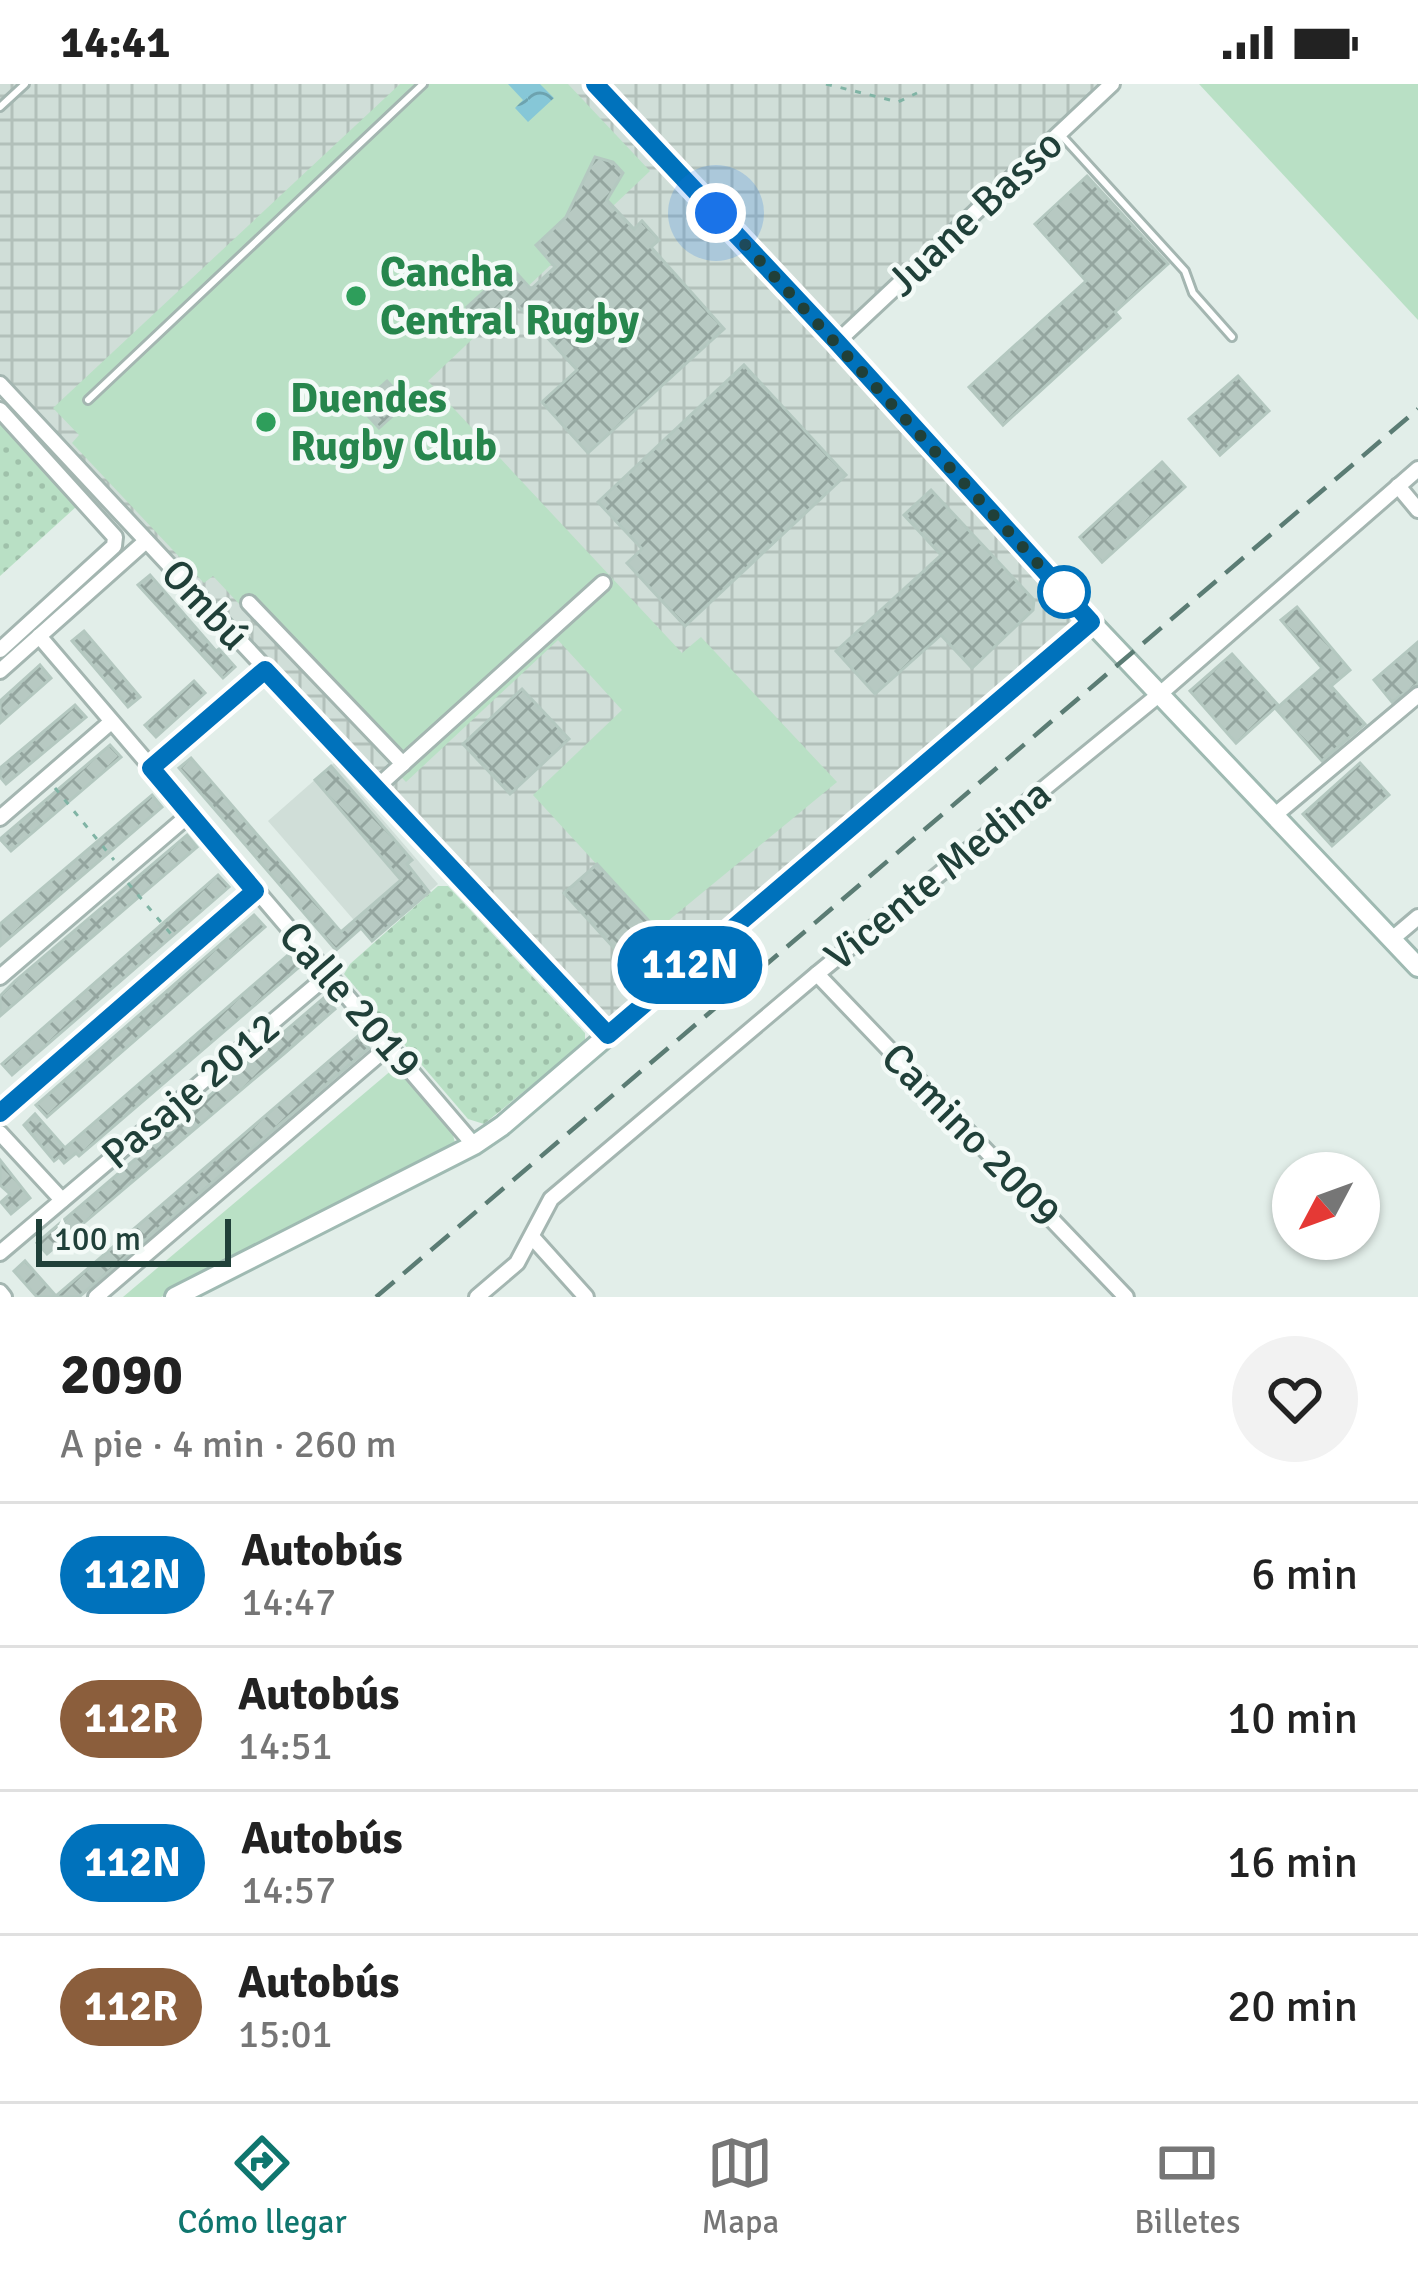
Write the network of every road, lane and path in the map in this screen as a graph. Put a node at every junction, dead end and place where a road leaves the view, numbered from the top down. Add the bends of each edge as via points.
1 (424, 84) edge
2 (595, 84) edge
3 (826, 84) edge
4 (1112, 84) edge
5 (18, 86) edge
6 (917, 92) dead end
7 (0, 107) edge
8 (1060, 133) junction
9 (1232, 337) dead end
10 (837, 342) junction
11 (0, 384) edge
12 (88, 400) dead end
13 (0, 410) edge
14 (1418, 469) edge
15 (1398, 486) junction
16 (1418, 510) edge
17 (146, 541) junction
18 (603, 583) dead end
19 (249, 602) dead end
20 (1091, 622) junction
21 (39, 637) junction
22 (0, 650) edge
23 (265, 670) junction
24 (0, 671) edge
25 (1161, 693) junction
26 (1418, 695) edge
27 (111, 722) junction
28 (403, 764) junction
29 (151, 768) junction
30 (376, 788) junction
31 (190, 814) junction
32 (1275, 815) junction
33 (0, 818) edge
34 (255, 891) junction
35 (1418, 917) edge
36 (1392, 939) junction
37 (1418, 967) edge
38 (817, 974) junction
39 (328, 976) junction
40 (0, 977) edge
41 (608, 1035) junction
42 (389, 1046) junction
43 (0, 1113) edge
44 (0, 1133) edge
45 (474, 1145) junction
46 (62, 1200) junction
47 (533, 1238) junction
48 (0, 1253) edge
49 (262, 1255) junction
50 (96, 1297) edge
51 (175, 1297) edge
52 (205, 1297) edge
53 (477, 1297) edge
54 (586, 1297) edge
55 (1126, 1297) edge

1 - 12 lane
2 - 10 main road
3 - 6 path via 898,101
4 - 8 street, Juane Basso
5 - 7 lane
8 - 9 lane via 1185,271 1193,293
8 - 10 street, Juane Basso
10 - 20 main road
11 - 17 street, Ombú
13 - 22 street via 116,537
14 - 15 street, Vicente Medina
15 - 16 street
15 - 25 street, Vicente Medina
17 - 21 street
17 - 23 street, Ombú
18 - 28 street
19 - 28 street
20 - 25 main road
20 - 41 main road
21 - 24 street
21 - 27 street, Calle 2019
23 - 29 street
23 - 30 street, Ombú
25 - 32 main road
25 - 38 street, Vicente Medina
26 - 32 street
27 - 29 street, Calle 2019
27 - 33 street
28 - 30 street
29 - 31 street, Calle 2019
30 - 41 street, Ombú
31 - 34 street, Calle 2019
31 - 40 street
32 - 36 main road
34 - 39 street, Calle 2019
34 - 43 street
35 - 36 street
36 - 37 main road
38 - 47 street, Vicente Medina via 551,1199
38 - 55 street, Camino 2009
39 - 42 street, Calle 2019
39 - 46 street, Pasaje 2012
41 - 45 main road
42 - 45 street, Calle 2019
42 - 50 street
44 - 46 street
45 - 49 main road
46 - 48 street, Pasaje 2012
47 - 53 street, Vicente Medina
47 - 54 street
49 - 51 main road
49 - 52 main road

